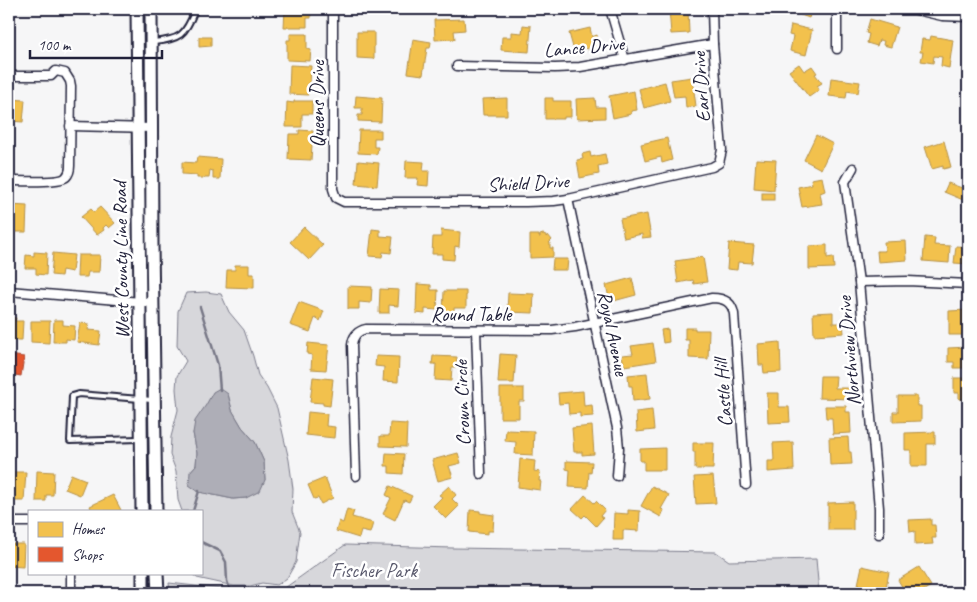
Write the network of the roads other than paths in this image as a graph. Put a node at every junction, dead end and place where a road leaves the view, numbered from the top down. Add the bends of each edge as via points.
1 (104, 9) edge
2 (129, 9) edge
3 (137, 9) edge
4 (151, 9) edge
5 (333, 9) edge
6 (610, 9) edge
7 (712, 9) edge
8 (836, 9) edge
9 (912, 9) edge
10 (195, 10) dead end
11 (968, 17) edge
12 (151, 42) junction
13 (714, 44) junction
14 (837, 49) dead end
15 (625, 60) junction
16 (457, 66) dead end
17 (9, 76) edge
18 (70, 126) junction
19 (152, 128) junction
20 (138, 129) junction
21 (720, 163) joint
22 (853, 168) dead end
23 (9, 181) edge
24 (336, 198) joint
25 (568, 199) junction
26 (859, 282) junction
27 (968, 284) edge
28 (9, 291) edge
29 (727, 301) joint
30 (141, 302) junction
31 (153, 303) junction
32 (595, 323) junction
33 (476, 330) junction
34 (140, 400) junction
35 (155, 400) junction
36 (141, 439) junction
37 (481, 474) dead end
38 (356, 476) dead end
39 (617, 476) dead end
40 (746, 485) dead end
41 (142, 510) edge
42 (156, 510) edge
43 (9, 522) edge
44 (28, 522) edge
45 (880, 534) dead end
46 (70, 574) edge
47 (143, 574) edge
48 (157, 574) edge
49 (71, 592) edge
50 (89, 593) edge
51 (143, 593) edge
52 (158, 593) edge

1 - 2 street
3 - 20 main road, West County Line Road
4 - 12 main road, West County Line Road
5 - 24 street, Queens Drive via 333,189
6 - 15 street
7 - 13 street, Earl Drive
8 - 14 street
9 - 11 street via 942,16
10 - 12 lane via 180,36
12 - 19 main road, West County Line Road
13 - 15 street, Lance Drive
13 - 21 street, Earl Drive via 722,150
15 - 16 street, Lance Drive via 561,68
17 - 18 street via 65,73 71,86
18 - 20 street
18 - 23 street via 70,166 66,178
19 - 20 street
19 - 31 main road, West County Line Road
20 - 30 main road, West County Line Road
21 - 25 street, Shield Drive
22 - 26 street, Northview Drive via 845,182
24 - 25 street, Shield Drive via 344,202
25 - 32 street, Royal Avenue
26 - 27 street
26 - 45 street, Northview Drive
28 - 30 street
29 - 32 street, Round Table via 712,298
29 - 40 street, Castle Hill via 734,314
30 - 31 street
30 - 34 main road, West County Line Road
31 - 35 main road, West County Line Road
32 - 33 street, Round Table via 552,330
32 - 39 street, Royal Avenue via 617,428
33 - 37 street, Crown Circle
33 - 38 street, Round Table via 366,330 355,334 352,345
34 - 35 lane
34 - 36 main road, West County Line Road
34 - 36 lane via 75,394 72,396 70,442
35 - 42 main road, West County Line Road
36 - 41 main road, West County Line Road
43 - 44 street
46 - 49 street
47 - 51 main road
48 - 52 main road
49 - 50 street

